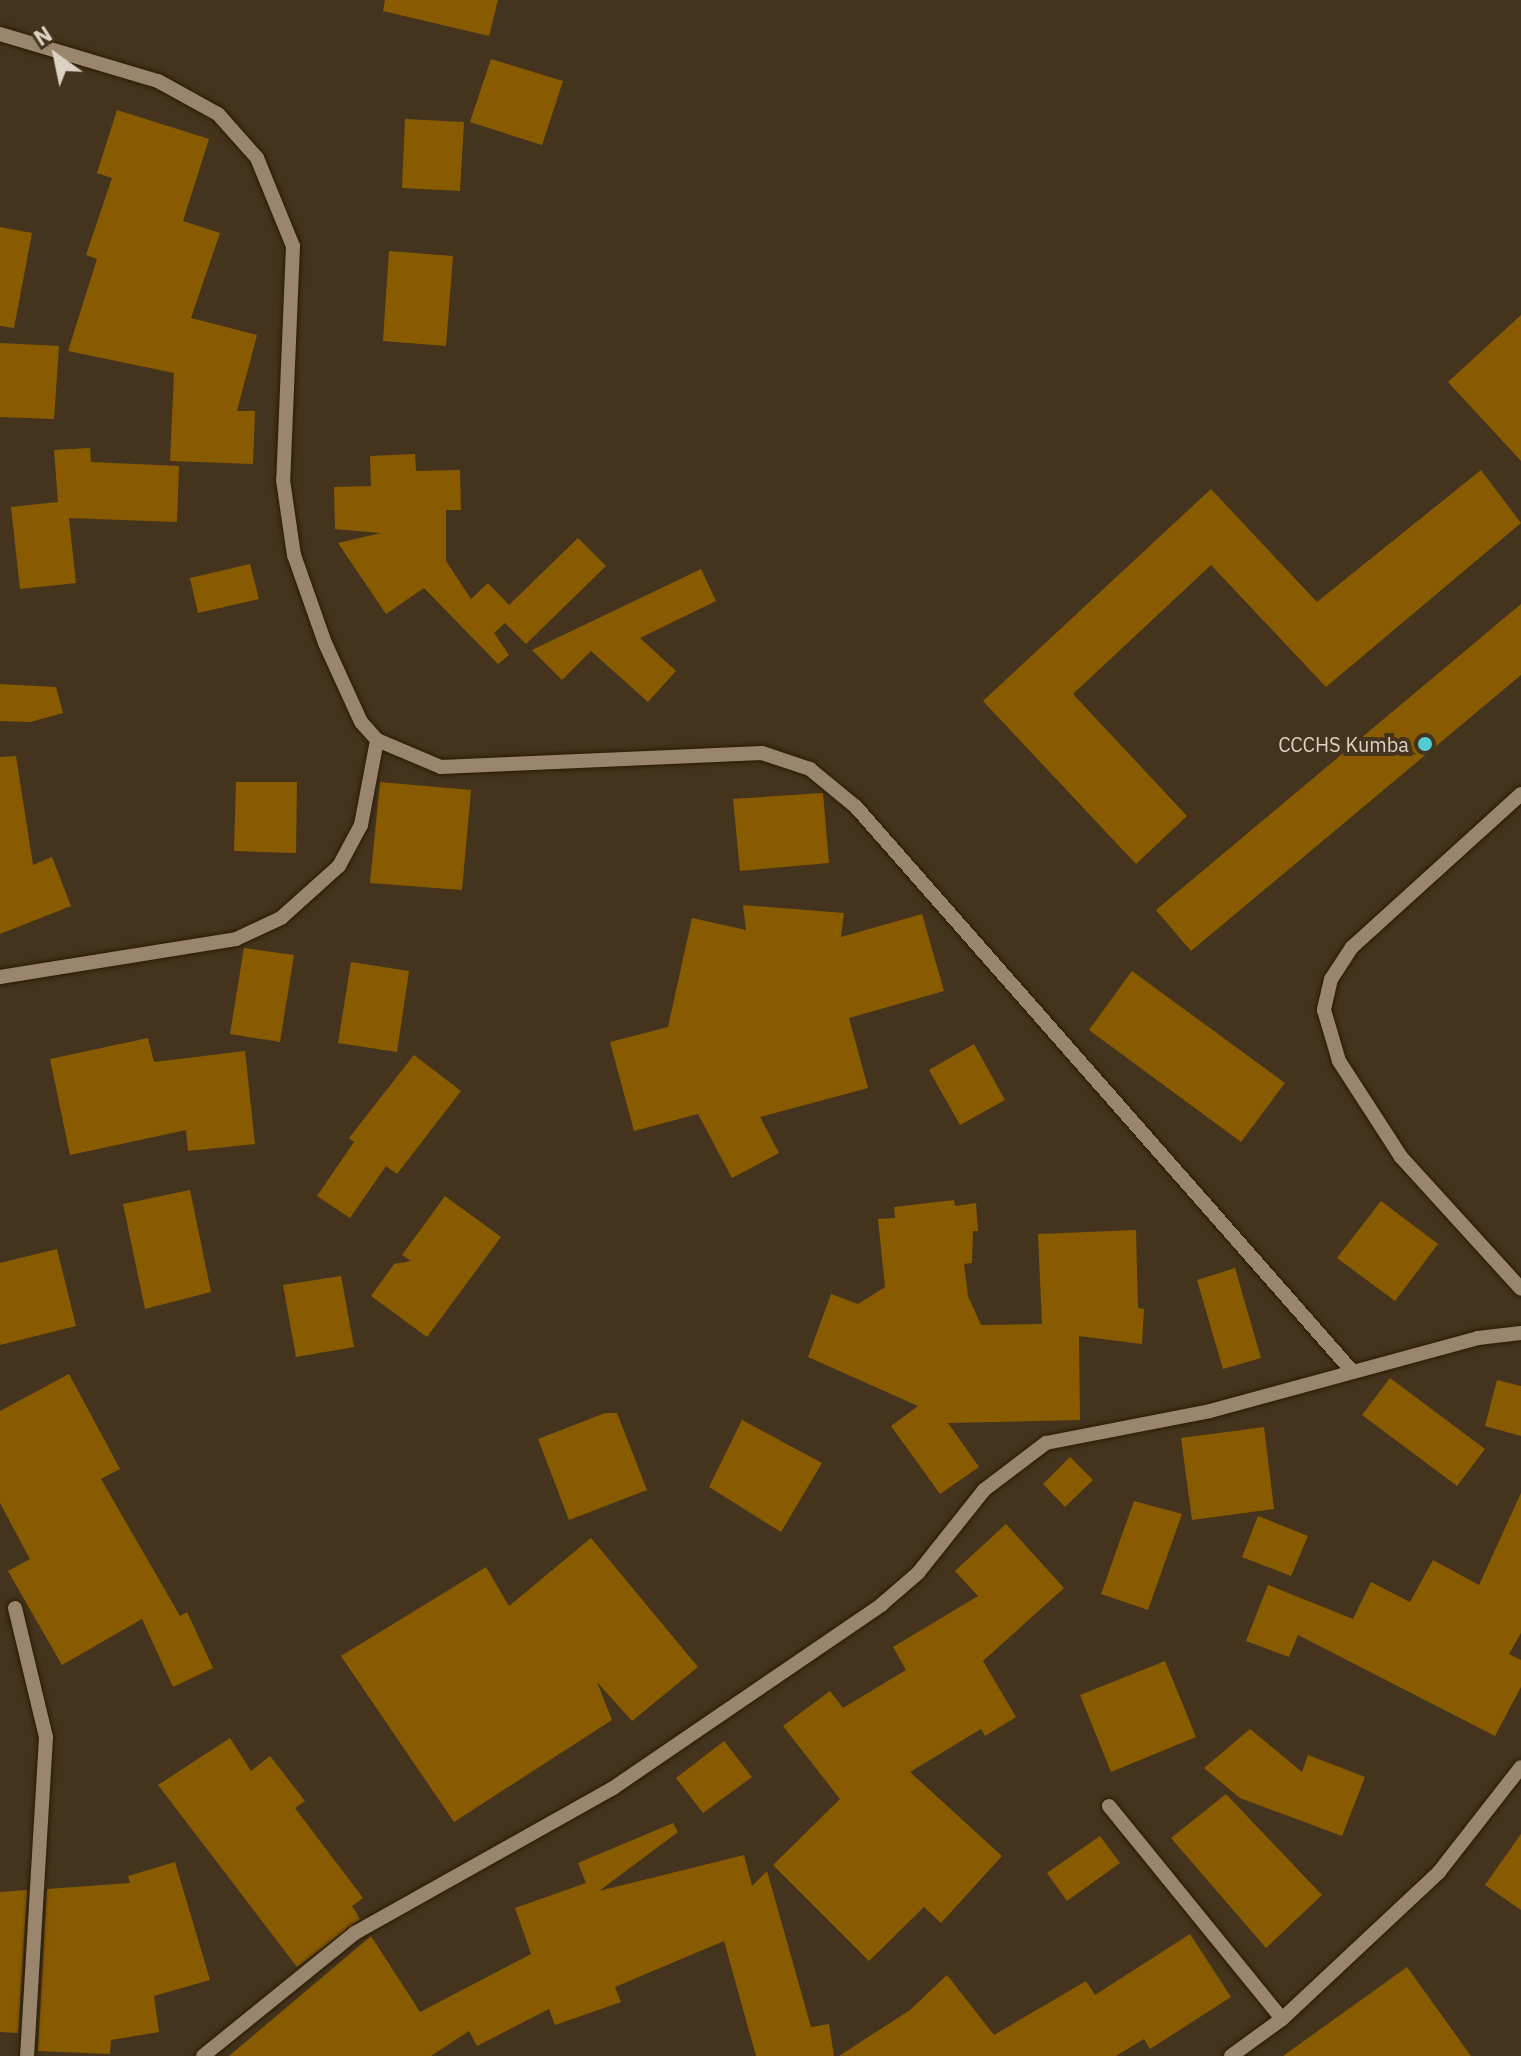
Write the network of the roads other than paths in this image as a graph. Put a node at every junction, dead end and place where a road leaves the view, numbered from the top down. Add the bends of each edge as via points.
1 (0, 34) edge
2 (377, 740) junction
3 (1521, 794) edge
4 (0, 977) edge
5 (1521, 1289) edge
6 (1521, 1333) edge
7 (1352, 1371) junction
8 (15, 1608) dead end
9 (1521, 1767) edge
10 (1109, 1806) dead end
11 (1282, 2019) junction
12 (27, 2056) edge
13 (203, 2056) edge
14 (1231, 2056) edge

1 - 2 street via 158,81 218,114 257,158 293,246 283,480 294,555 325,643 361,722
2 - 4 street via 361,825 339,866 281,918 236,939
2 - 7 street via 441,767 762,753 810,769 867,818
3 - 5 street via 1352,947 1331,979 1324,1010 1339,1061 1401,1157
6 - 7 street
7 - 13 street via 1210,1411 1046,1443 1017,1460 984,1490 918,1573 881,1605 613,1788 355,1933
8 - 12 street via 46,1737
9 - 11 street via 1439,1872
10 - 11 street
11 - 14 street

